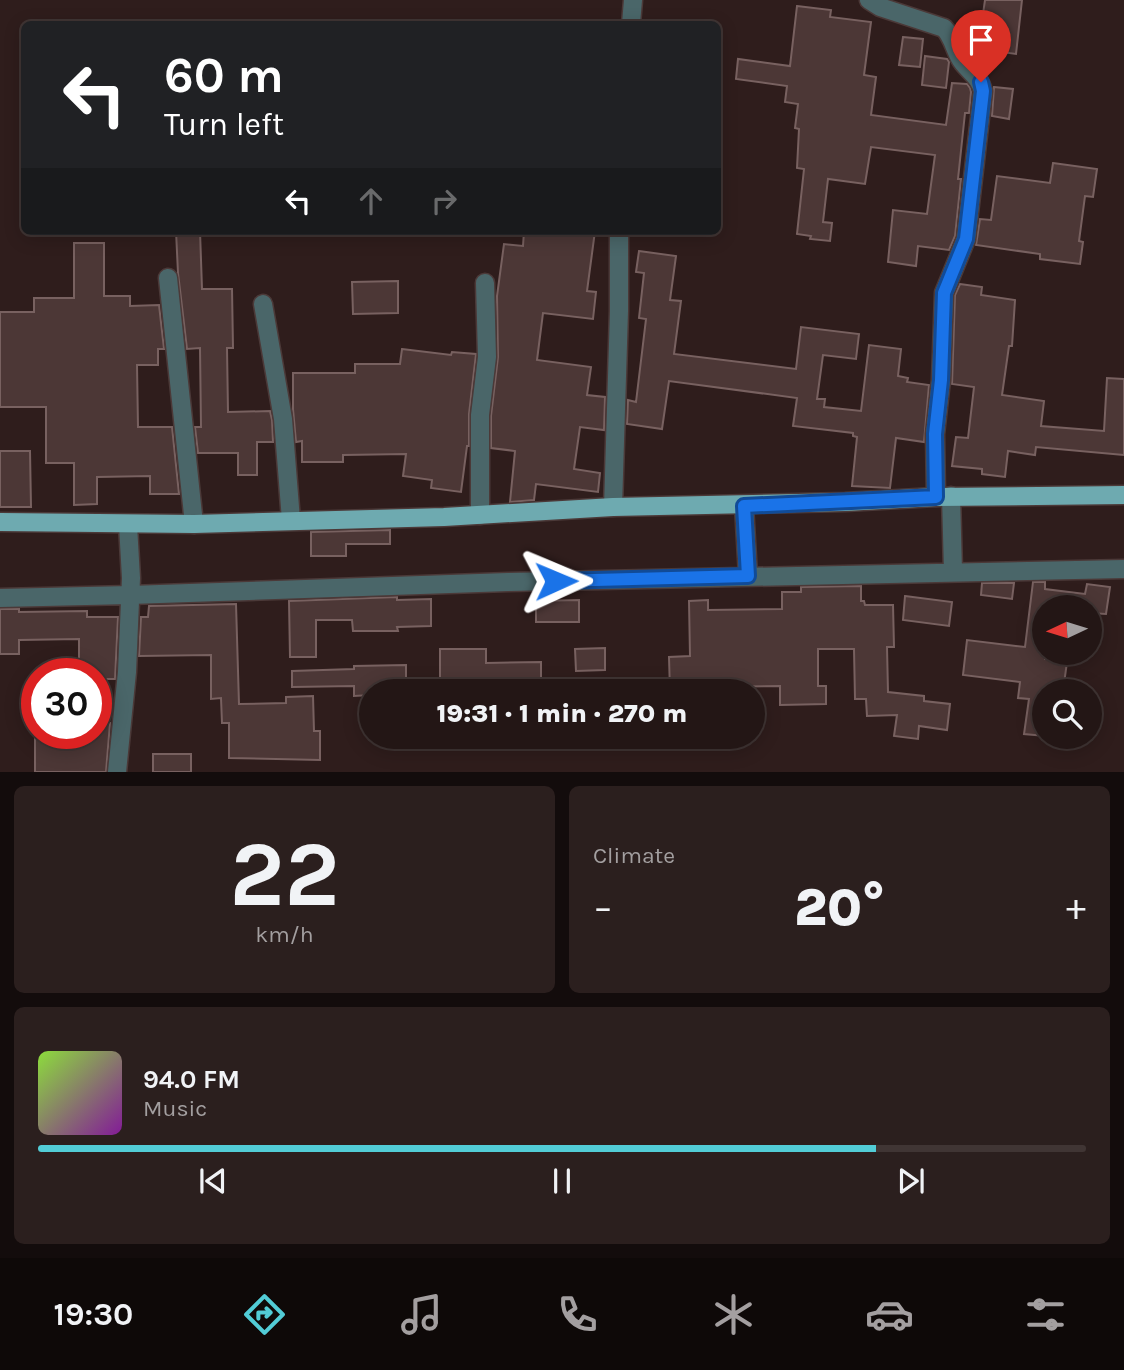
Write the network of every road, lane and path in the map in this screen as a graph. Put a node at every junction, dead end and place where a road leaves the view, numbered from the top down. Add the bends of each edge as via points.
1 (633, 0) edge
2 (869, 0) edge
3 (631, 21) edge
4 (620, 235) edge
5 (168, 278) dead end
6 (485, 283) dead end
7 (263, 304) dead end
8 (1124, 495) edge
9 (944, 497) junction
10 (744, 506) junction
11 (613, 508) junction
12 (480, 515) junction
13 (291, 520) junction
14 (0, 522) edge
15 (194, 524) junction
16 (129, 530) junction
17 (953, 565) junction
18 (748, 567) junction
19 (1124, 569) edge
20 (131, 587) junction
21 (0, 598) edge
22 (117, 772) edge

1 - 3 street
2 - 9 street via 946,29 961,61 981,82 983,91 966,239 944,293 935,434
4 - 11 street
5 - 15 street
6 - 12 street via 487,357 480,415
7 - 13 street via 281,400
8 - 9 main road
9 - 10 main road
9 - 17 street via 951,518
10 - 11 main road
10 - 18 street
11 - 12 main road
12 - 13 main road
13 - 15 main road
14 - 16 main road
15 - 16 main road
16 - 20 street
17 - 18 street
17 - 19 street
18 - 20 street via 508,582
20 - 21 street
20 - 22 street

